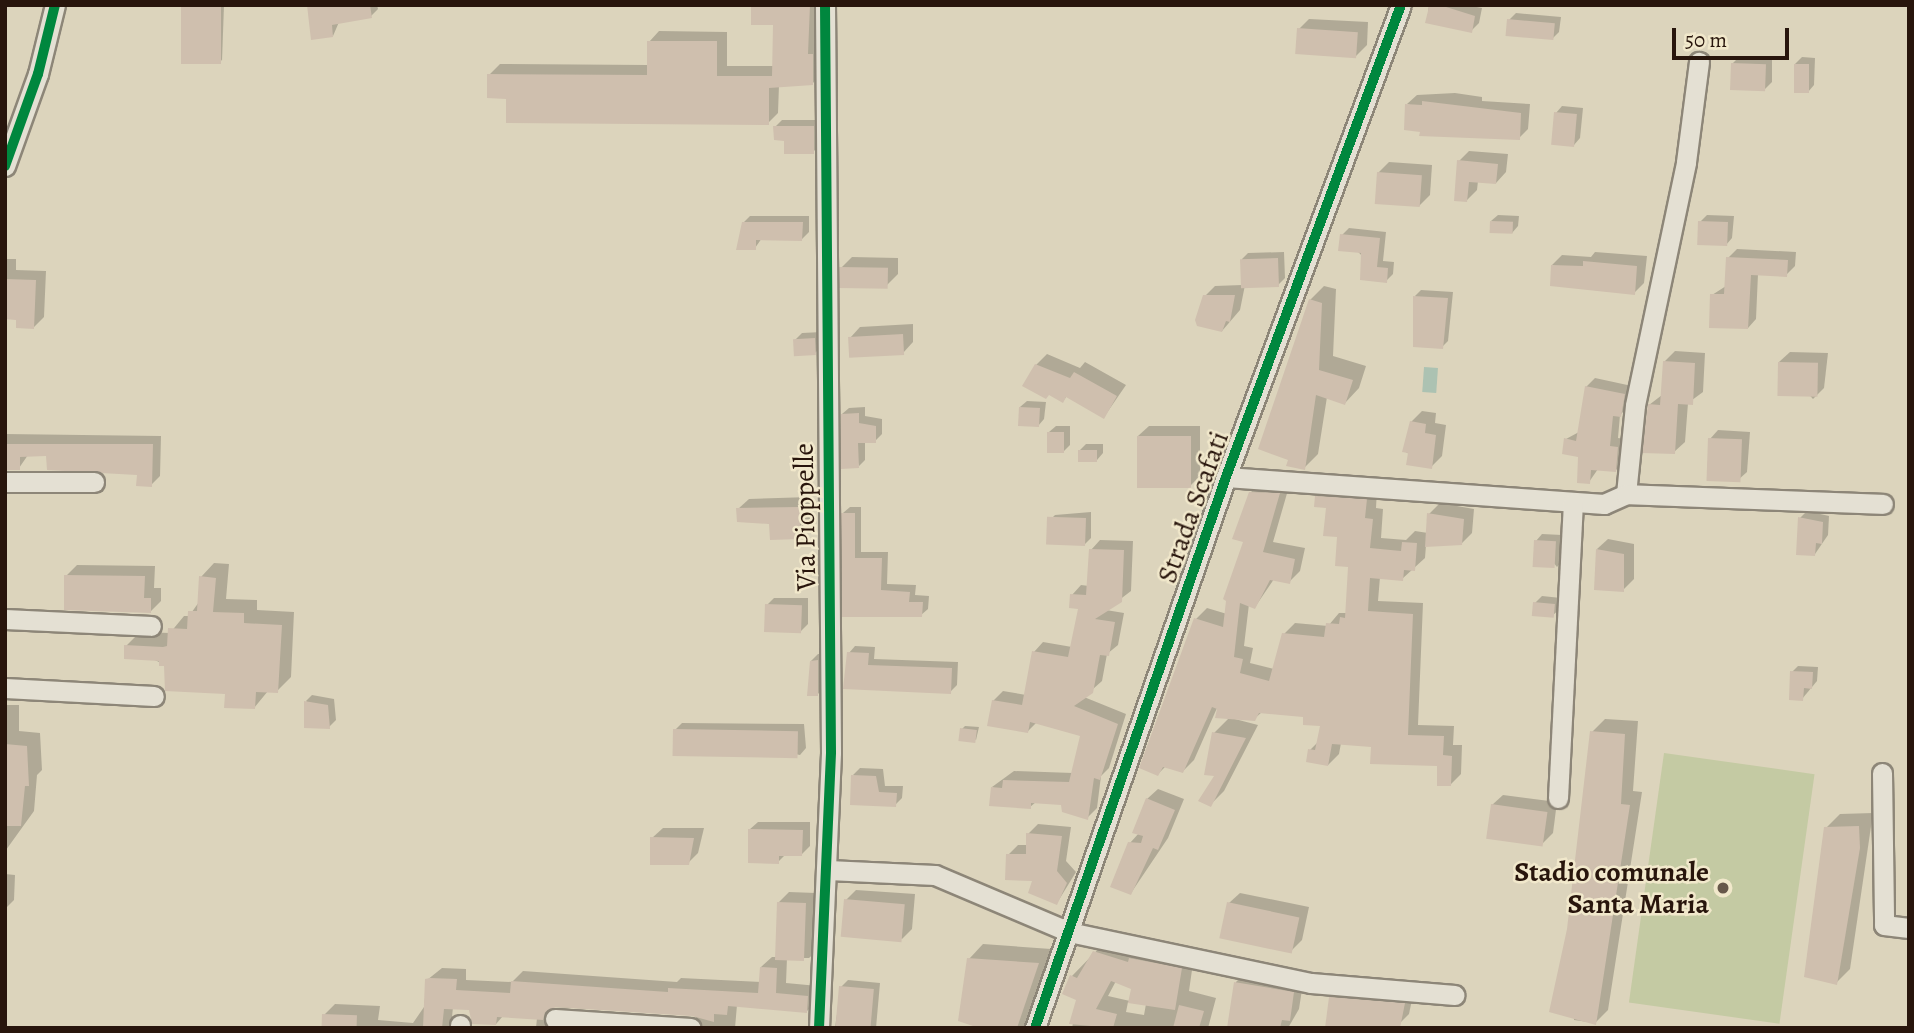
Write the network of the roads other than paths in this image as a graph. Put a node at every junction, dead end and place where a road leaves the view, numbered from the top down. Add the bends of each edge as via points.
1 (55, 5) edge
2 (825, 5) edge
3 (1401, 5) edge
4 (1699, 62) dead end
5 (10, 144) edge
6 (5, 166) edge
7 (1226, 477) junction
8 (5, 482) edge
9 (94, 482) dead end
10 (1626, 494) junction
11 (1573, 502) junction
12 (1883, 504) dead end
13 (5, 619) edge
14 (151, 626) dead end
15 (5, 688) edge
16 (155, 696) dead end
17 (1882, 773) dead end
18 (1558, 798) dead end
19 (828, 870) junction
20 (1909, 928) edge
21 (1069, 932) junction
22 (1455, 995) dead end
23 (555, 1019) dead end
24 (691, 1028) edge
25 (819, 1028) edge
26 (1035, 1028) edge

1 - 5 street
2 - 19 street, Via Pioppelle
3 - 7 street, Strada Scafati
4 - 10 street via 1686,162 1635,404
5 - 6 street
7 - 11 street
7 - 21 street, Strada Scafati
8 - 9 street
10 - 11 street via 1604,504
10 - 12 street
11 - 18 street
13 - 14 street
15 - 16 street
17 - 20 street via 1884,925
19 - 21 street via 935,875
19 - 25 street, Via Pioppelle
21 - 22 street via 1311,982
21 - 26 street, Strada Scafati
23 - 24 street

